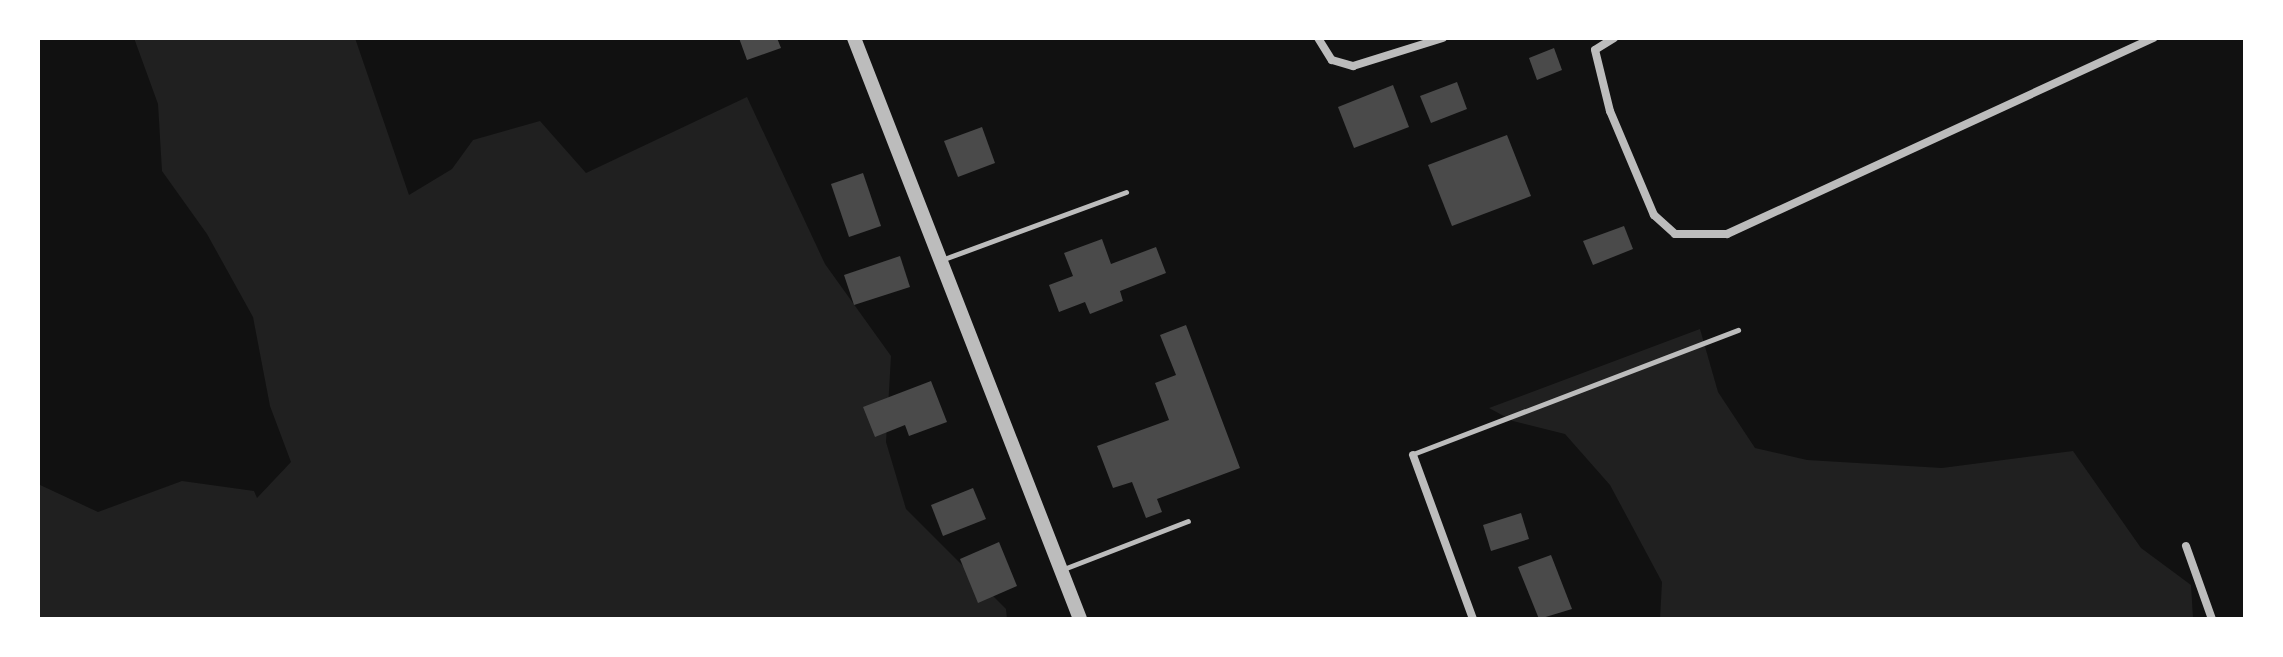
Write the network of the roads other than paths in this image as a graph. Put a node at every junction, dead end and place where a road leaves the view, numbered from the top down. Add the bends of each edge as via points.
1 (854, 38) edge
2 (1318, 38) edge
3 (1443, 38) edge
4 (1614, 38) edge
5 (2154, 38) edge
6 (1126, 192) dead end
7 (939, 261) junction
8 (1738, 330) dead end
9 (1413, 455) joint
10 (1188, 521) dead end
11 (2186, 546) dead end
12 (1060, 570) junction
13 (1080, 619) edge
14 (1473, 619) edge
15 (2212, 619) edge

1 - 7 street
2 - 3 street via 1332,60 1353,66
4 - 5 street via 1595,50 1610,111 1654,215 1675,234 1727,234
6 - 7 lane
7 - 12 street
8 - 9 lane
9 - 14 street
10 - 12 lane
11 - 15 street
12 - 13 street

